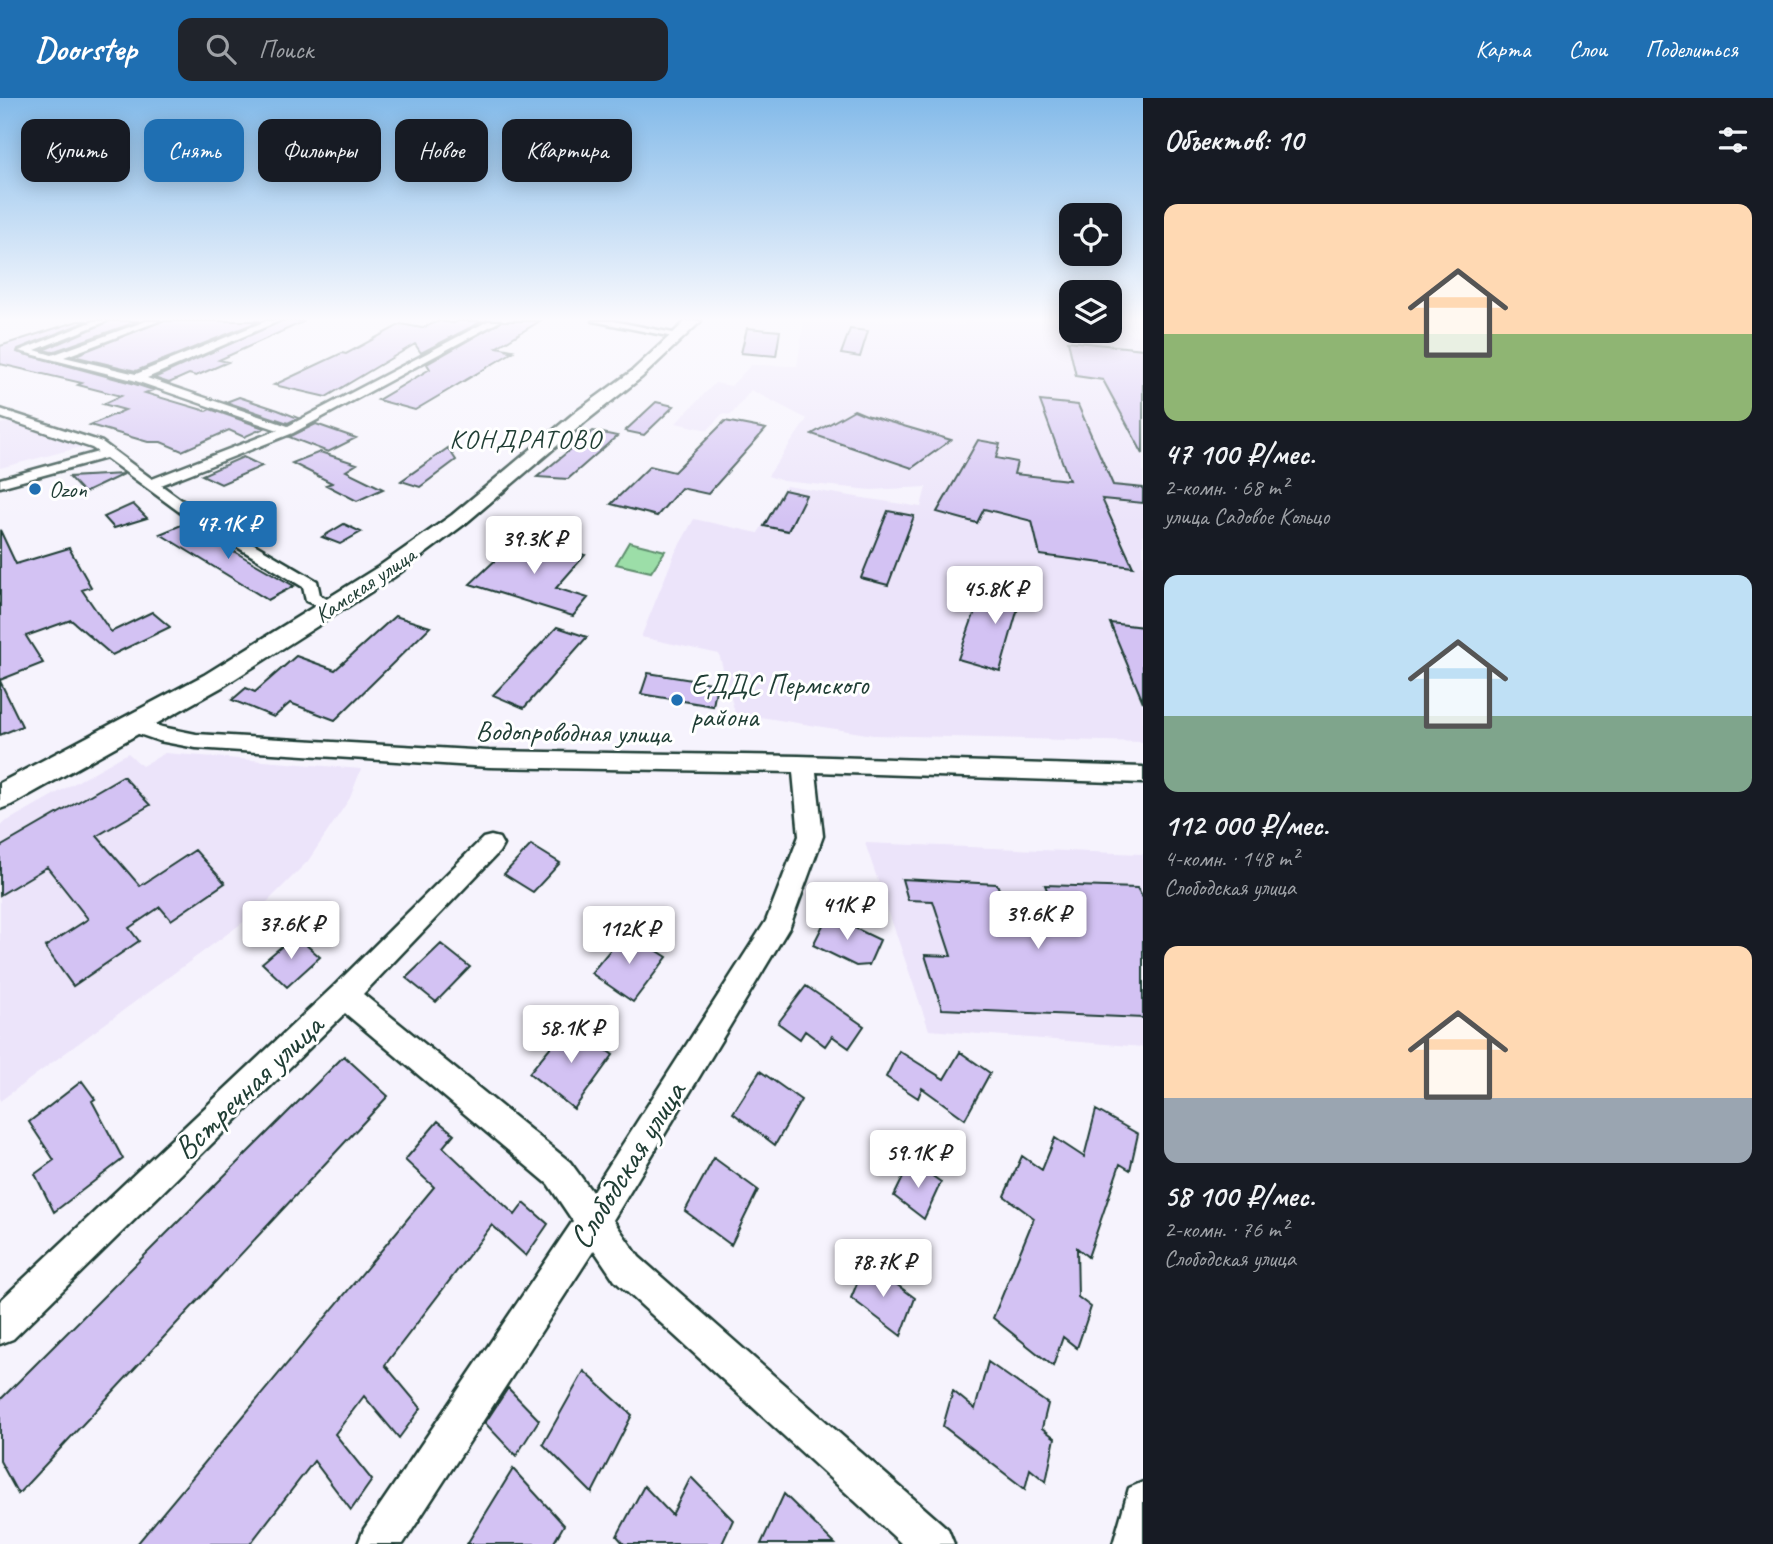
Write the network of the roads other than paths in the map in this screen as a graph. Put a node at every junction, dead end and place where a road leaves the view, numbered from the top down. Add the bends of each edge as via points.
1 (168, 388) edge
2 (367, 388) edge
3 (617, 388) edge
4 (0, 413) edge
5 (289, 430) junction
6 (110, 453) junction
7 (0, 483) edge
8 (150, 484) junction
9 (333, 608) junction
10 (131, 724) junction
11 (799, 764) junction
12 (1143, 775) edge
13 (0, 797) edge
14 (491, 845) dead end
15 (344, 995) junction
16 (594, 1220) junction
17 (0, 1326) edge
18 (1143, 1502) edge
19 (379, 1544) edge
20 (933, 1544) edge
21 (1134, 1544) edge

1 - 5 street
2 - 5 street
3 - 9 street, Камская улица via 459,519
4 - 6 street via 97,444
5 - 8 street
6 - 7 street
6 - 8 street
8 - 9 street via 311,585 312,597
9 - 10 street, Камская улица via 213,681
10 - 11 street, Водопроводная улица via 196,741 489,760
10 - 13 street, Камская улица
11 - 12 street, Водопроводная улица
11 - 16 street, Слободская улица via 806,774 810,836 777,926
14 - 15 street, Встречная улица
15 - 16 street via 559,1173
15 - 17 street, Встречная улица
16 - 19 street, Слободская улица
16 - 20 street via 626,1269
18 - 21 street

